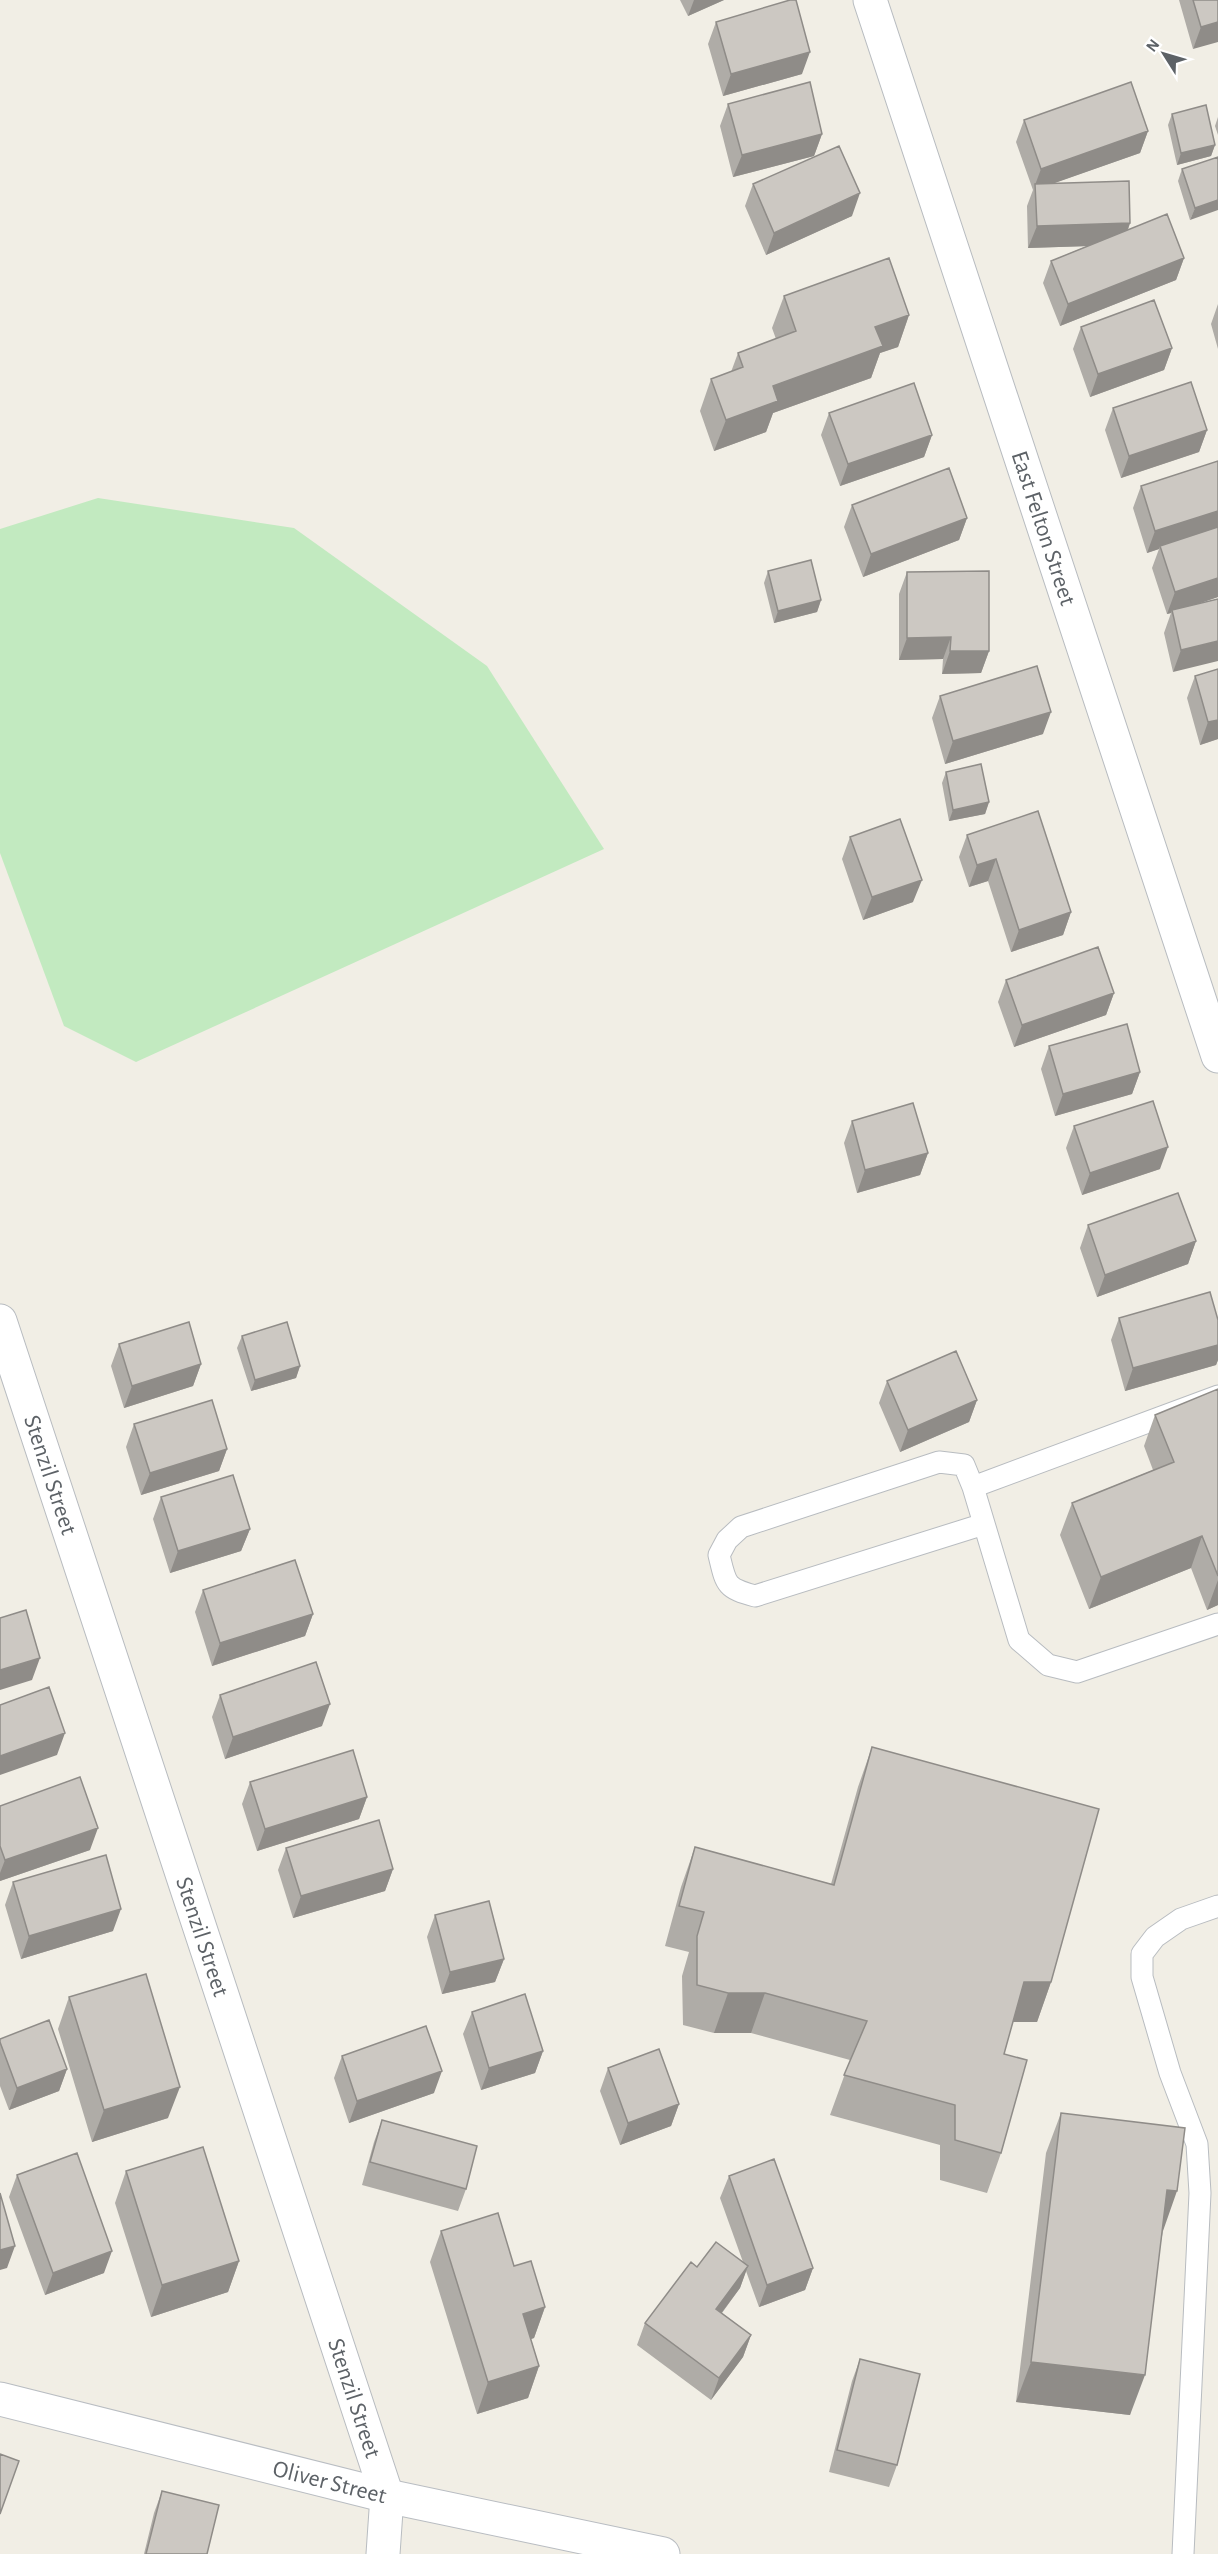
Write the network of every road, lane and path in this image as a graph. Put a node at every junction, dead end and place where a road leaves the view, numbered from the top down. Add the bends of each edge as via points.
1 (870, 0) edge
2 (1218, 1056) edge
3 (0, 1321) edge
4 (1218, 1396) edge
5 (974, 1487) junction
6 (984, 1524) junction
7 (1218, 1624) edge
8 (1218, 1906) edge
9 (0, 2399) edge
10 (387, 2496) junction
11 (383, 2554) edge
12 (663, 2554) edge
13 (1183, 2554) edge

1 - 2 street, East Felton Street
3 - 10 street, Stenzil Street
4 - 5 lane
5 - 6 lane
5 - 6 lane via 964,1465 939,1462 741,1527 719,1555 725,1579 734,1590 755,1596
6 - 7 lane via 1019,1640 1048,1665 1077,1672
8 - 13 lane via 1181,1919 1155,1937 1142,1954 1142,1977 1148,1998 1170,2073 1197,2144 1200,2193
9 - 10 street, Oliver Street
10 - 11 street, Stenzil Street
10 - 12 street, Oliver Street

